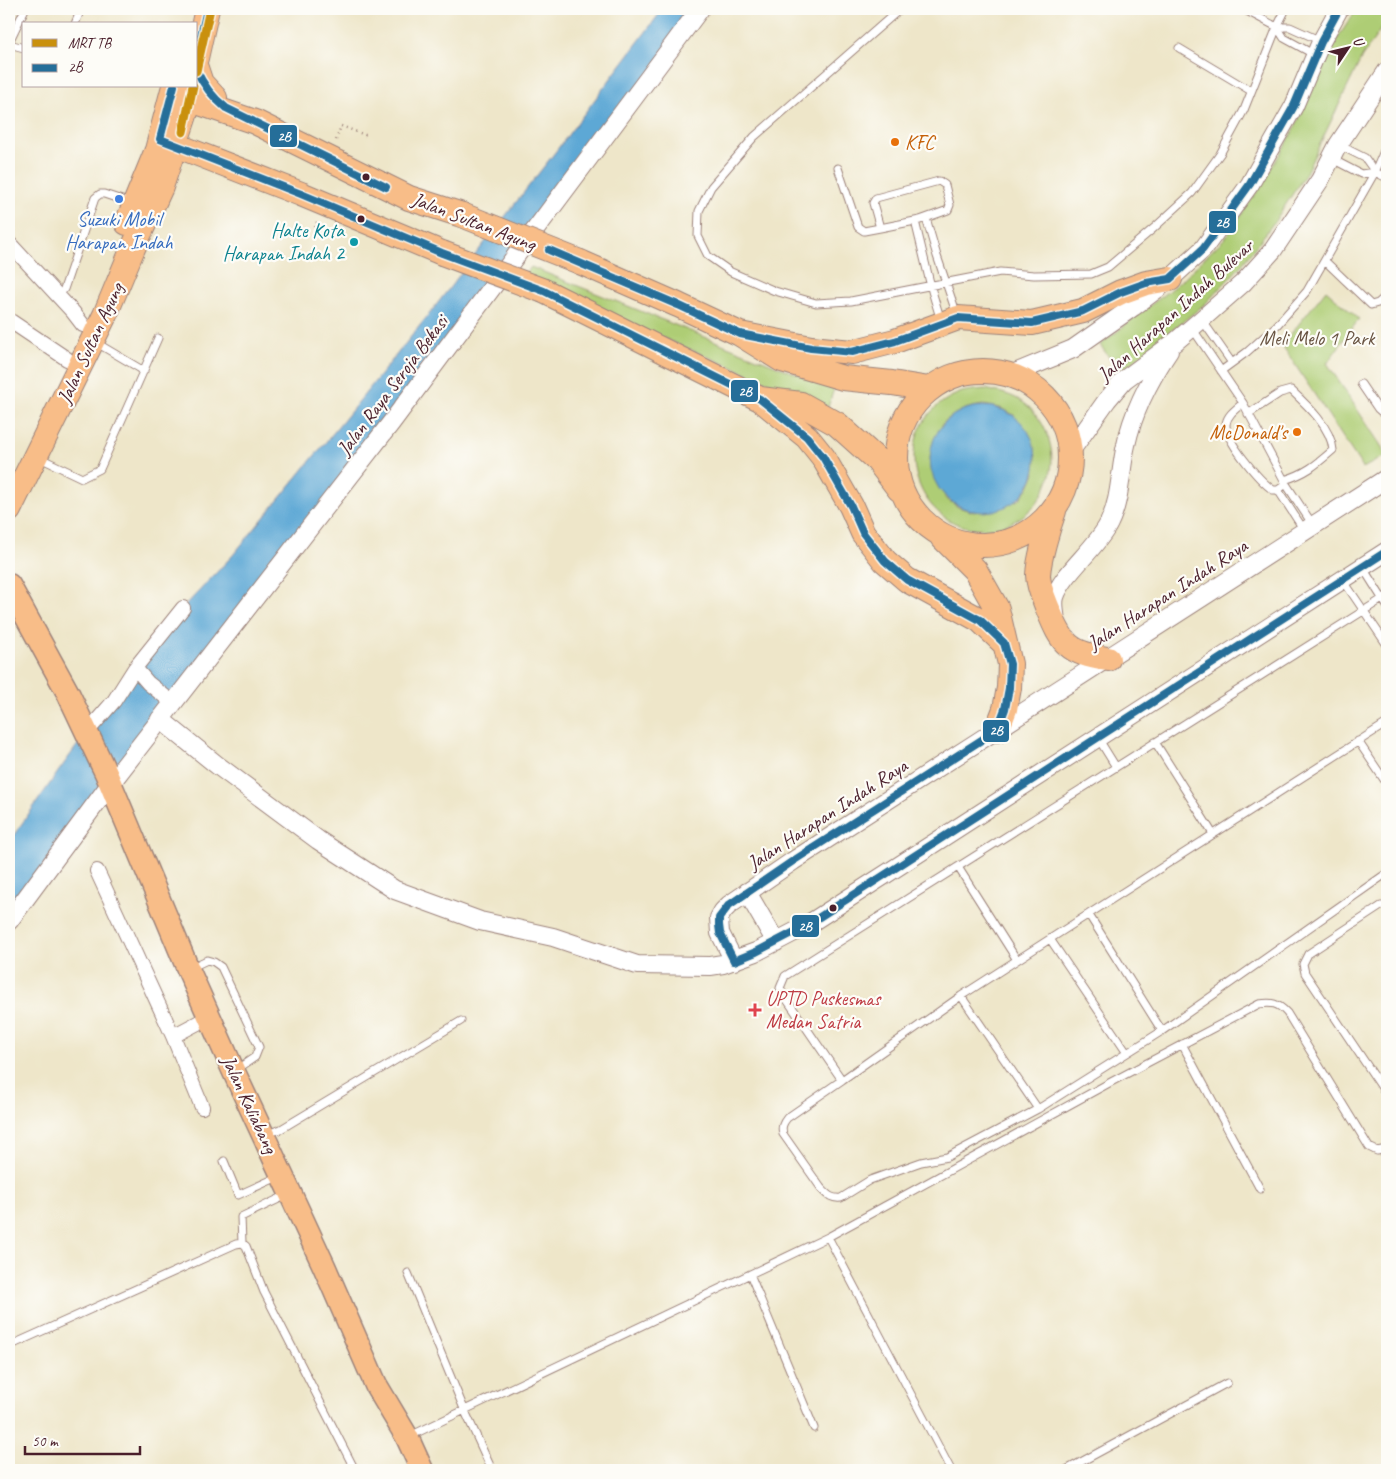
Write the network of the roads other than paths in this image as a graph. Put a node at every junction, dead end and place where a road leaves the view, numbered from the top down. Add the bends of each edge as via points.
1 (25, 9) edge
2 (81, 9) edge
3 (190, 9) edge
4 (206, 9) edge
5 (700, 9) edge
6 (900, 9) edge
7 (1244, 9) edge
8 (1286, 9) edge
9 (1339, 9) edge
10 (77, 22) edge
11 (187, 22) edge
12 (1277, 26) junction
13 (9, 43) edge
14 (22, 47) edge
15 (198, 48) edge
16 (1179, 48) dead end
17 (1318, 48) junction
18 (1387, 71) edge
19 (198, 74) edge
20 (178, 90) edge
21 (1252, 91) junction
22 (233, 114) junction
23 (167, 141) junction
24 (1387, 144) edge
25 (1334, 152) junction
26 (219, 160) junction
27 (838, 168) dead end
28 (1376, 172) junction
29 (1387, 178) edge
30 (161, 187) junction
31 (135, 205) junction
32 (926, 218) junction
33 (914, 221) junction
34 (880, 228) junction
35 (9, 243) edge
36 (1325, 261) junction
37 (1170, 279) junction
38 (946, 282) junction
39 (931, 286) junction
40 (64, 289) dead end
41 (1387, 295) edge
42 (9, 320) edge
43 (950, 321) junction
44 (1197, 323) junction
45 (87, 333) junction
46 (740, 334) junction
47 (158, 338) dead end
48 (1175, 342) junction
49 (67, 358) junction
50 (1232, 363) junction
51 (144, 371) junction
52 (1221, 371) junction
53 (1010, 375) junction
54 (1361, 384) dead end
55 (929, 389) junction
56 (760, 399) junction
57 (1242, 403) junction
58 (1248, 414) junction
59 (1387, 417) edge
60 (1070, 452) junction
61 (36, 456) junction
62 (9, 478) edge
63 (1387, 478) edge
64 (1285, 482) junction
65 (1278, 490) junction
66 (903, 495) junction
67 (1055, 508) junction
68 (9, 510) edge
69 (1308, 528) junction
70 (936, 532) junction
71 (1387, 551) edge
72 (1362, 567) junction
73 (1343, 580) junction
74 (9, 585) edge
75 (1385, 597) edge
76 (1387, 606) edge
77 (183, 608) dead end
78 (1365, 611) junction
79 (1058, 634) junction
80 (1004, 643) junction
81 (1387, 645) edge
82 (1108, 659) junction
83 (135, 668) junction
84 (171, 701) junction
85 (160, 719) junction
86 (1387, 724) edge
87 (997, 730) junction
88 (87, 732) junction
89 (1098, 738) junction
90 (1358, 740) junction
91 (1155, 742) junction
92 (1116, 766) junction
93 (108, 778) junction
94 (1387, 784) edge
95 (1213, 834) junction
96 (958, 867) junction
97 (97, 871) dead end
98 (1387, 873) edge
99 (747, 892) junction
100 (1381, 906) dead end
101 (1089, 914) junction
102 (9, 920) edge
103 (1050, 939) junction
104 (776, 942) junction
105 (1017, 960) junction
106 (734, 961) junction
107 (188, 969) junction
108 (961, 996) junction
109 (209, 1016) junction
110 (460, 1021) dead end
111 (1162, 1031) junction
112 (173, 1036) junction
113 (1182, 1044) junction
114 (1127, 1053) junction
115 (234, 1072) junction
116 (842, 1080) junction
117 (1387, 1095) edge
118 (202, 1106) dead end
119 (1038, 1109) junction
120 (264, 1135) junction
121 (1387, 1149) edge
122 (224, 1161) dead end
123 (286, 1184) junction
124 (1260, 1189) dead end
125 (828, 1237) junction
126 (242, 1243) junction
127 (408, 1272) dead end
128 (750, 1274) junction
129 (9, 1346) edge
130 (1227, 1383) dead end
131 (464, 1409) junction
132 (814, 1428) dead end
133 (407, 1437) junction
134 (355, 1470) edge
135 (422, 1470) edge
136 (492, 1470) edge
137 (951, 1470) edge
138 (1066, 1470) edge

1 - 13 lane
2 - 10 lane
3 - 11 highway
4 - 15 highway
5 - 84 street, Jalan Raya Seroja Bekasi via 391,423
6 - 39 lane via 754,137 711,187 700,210 698,236 708,256 731,272 775,291 816,303 851,301
7 - 12 lane
8 - 12 lane
9 - 17 street, Jalan Harapan Indah Bulevar
12 - 17 lane via 1290,27
12 - 17 lane via 1284,38
12 - 21 lane
13 - 14 lane
16 - 21 lane
17 - 37 street, Jalan Harapan Indah Bulevar via 1294,106 1250,184 1203,249
18 - 25 street, Jalan Harapan Indah Bulevar
19 - 22 highway via 201,83
20 - 22 highway, Jalan Sultan Agung
20 - 23 highway, Jalan Sultan Agung
21 - 38 lane via 1220,154 1192,193 1108,267 1091,274 1000,272
22 - 46 highway, Jalan Sultan Agung, bridge via 409,198 462,215 580,262
23 - 26 highway, Jalan Sultan Agung
23 - 30 highway, Jalan Sultan Agung
23 - 31 highway, Jalan Sultan Agung
24 - 28 lane
25 - 28 lane via 1365,158
25 - 28 lane via 1361,174
25 - 44 street, Jalan Harapan Indah Bulevar via 1320,180 1273,250
26 - 30 highway via 180,169
26 - 56 highway, Jalan Sultan Agung, bridge via 442,253 544,291
27 - 34 lane via 858,227 864,231
28 - 29 lane
28 - 36 lane
30 - 45 highway, Jalan Sultan Agung
31 - 40 lane via 104,194 95,198
31 - 45 highway, Jalan Sultan Agung
32 - 33 lane
32 - 34 lane via 949,208 942,182 876,198 874,203
32 - 38 lane
33 - 34 lane
33 - 39 lane
35 - 45 street via 73,312
36 - 41 lane via 1371,305
36 - 50 lane via 1307,290 1277,325
37 - 43 highway via 1146,283 1083,311 1041,322
37 - 53 street, Jalan Harapan Indah Bulevar via 1073,349
38 - 39 lane
38 - 43 lane
39 - 43 lane
42 - 49 street
43 - 46 highway via 852,352 811,348
44 - 48 street, Jalan Harapan Indah Bulevar
44 - 50 lane
44 - 52 lane
45 - 49 highway, Jalan Sultan Agung
45 - 51 lane
45 - 61 highway, Jalan Sultan Agung
46 - 55 highway, Jalan Sultan Agung via 782,360 843,378
47 - 51 lane
48 - 60 street, Jalan Harapan Indah Bulevar via 1124,380
48 - 79 street via 1140,402 1126,443 1116,507 1110,521 1102,537 1061,585 1055,598
49 - 62 highway, Jalan Sultan Agung
50 - 52 lane
51 - 61 lane via 100,469 82,478
52 - 57 lane
53 - 55 highway via 968,372 947,378
53 - 60 highway via 1033,387 1051,405 1064,427
54 - 59 lane
55 - 66 highway via 909,411 897,439 896,469
56 - 66 highway, Jalan Sultan Agung via 801,404 837,424 877,460
56 - 80 highway via 807,437 823,457 863,533 885,561 907,580 980,620
57 - 58 lane
57 - 65 lane via 1226,423 1227,429 1250,469 1273,490
58 - 64 lane
58 - 64 lane via 1280,393 1291,390 1318,418 1332,440 1333,450 1299,476
60 - 67 highway via 1067,481
61 - 68 highway, Jalan Sultan Agung
63 - 69 street, Jalan Harapan Indah Raya
64 - 65 lane
64 - 69 lane
65 - 69 lane
66 - 70 highway via 918,517
67 - 70 highway via 1035,528 1013,540 997,544 965,544
67 - 79 highway via 1046,533 1038,576
69 - 82 street, Jalan Harapan Indah Raya
70 - 80 highway via 975,570 997,610
71 - 72 street
72 - 73 street
72 - 75 lane
73 - 78 lane
73 - 89 street
74 - 88 main road, Jalan Kaliabang
75 - 76 lane
75 - 78 lane
77 - 83 street
78 - 81 lane
78 - 91 lane
79 - 82 highway via 1072,648 1088,656
80 - 87 highway via 1010,664 1009,688
82 - 87 street, Jalan Harapan Indah Raya
83 - 84 street
83 - 88 street via 114,701
84 - 85 street, Jalan Raya Seroja Bekasi
85 - 93 street, Jalan Raya Seroja Bekasi
85 - 106 street via 311,835 394,890 480,921 553,937 637,965 710,966
86 - 90 lane
87 - 99 street, Jalan Harapan Indah Raya
88 - 93 main road, Jalan Kaliabang
89 - 92 lane
89 - 104 street via 819,918
90 - 94 lane
90 - 95 lane
91 - 92 lane
91 - 95 lane
92 - 96 lane
93 - 102 street, Jalan Raya Seroja Bekasi
93 - 107 main road, Jalan Kaliabang
95 - 101 lane
96 - 105 lane
96 - 116 lane via 785,976 780,988 783,994
97 - 112 street
98 - 111 lane
99 - 104 street, Jalan Harapan Indah Raya
99 - 106 street via 729,904 719,918 720,933
100 - 117 lane via 1308,954 1302,964
101 - 103 lane
101 - 111 lane
103 - 105 lane
103 - 114 lane
104 - 106 street
105 - 108 lane
107 - 109 main road, Jalan Kaliabang
107 - 115 lane via 207,960 221,967 259,1047 255,1057
108 - 116 lane
108 - 119 lane
109 - 112 street
109 - 115 main road, Jalan Kaliabang
110 - 120 lane via 281,1129
111 - 114 lane
112 - 118 street
113 - 121 lane via 1249,1008 1270,1002 1276,1004 1287,1013 1369,1147 1377,1152
113 - 124 lane
113 - 125 lane
114 - 119 lane
115 - 120 main road, Jalan Kaliabang
116 - 119 lane via 787,1118 782,1125 783,1134 822,1188 836,1198 870,1180 921,1162 947,1157
120 - 123 main road, Jalan Kaliabang
122 - 123 lane via 238,1194
123 - 126 lane via 241,1217
123 - 133 main road, Jalan Kaliabang via 376,1385
125 - 128 lane
125 - 137 lane
126 - 129 lane
126 - 134 lane
127 - 131 lane
128 - 131 lane
128 - 132 lane
130 - 138 lane
131 - 133 lane
131 - 136 lane
133 - 135 main road, Jalan Kaliabang

